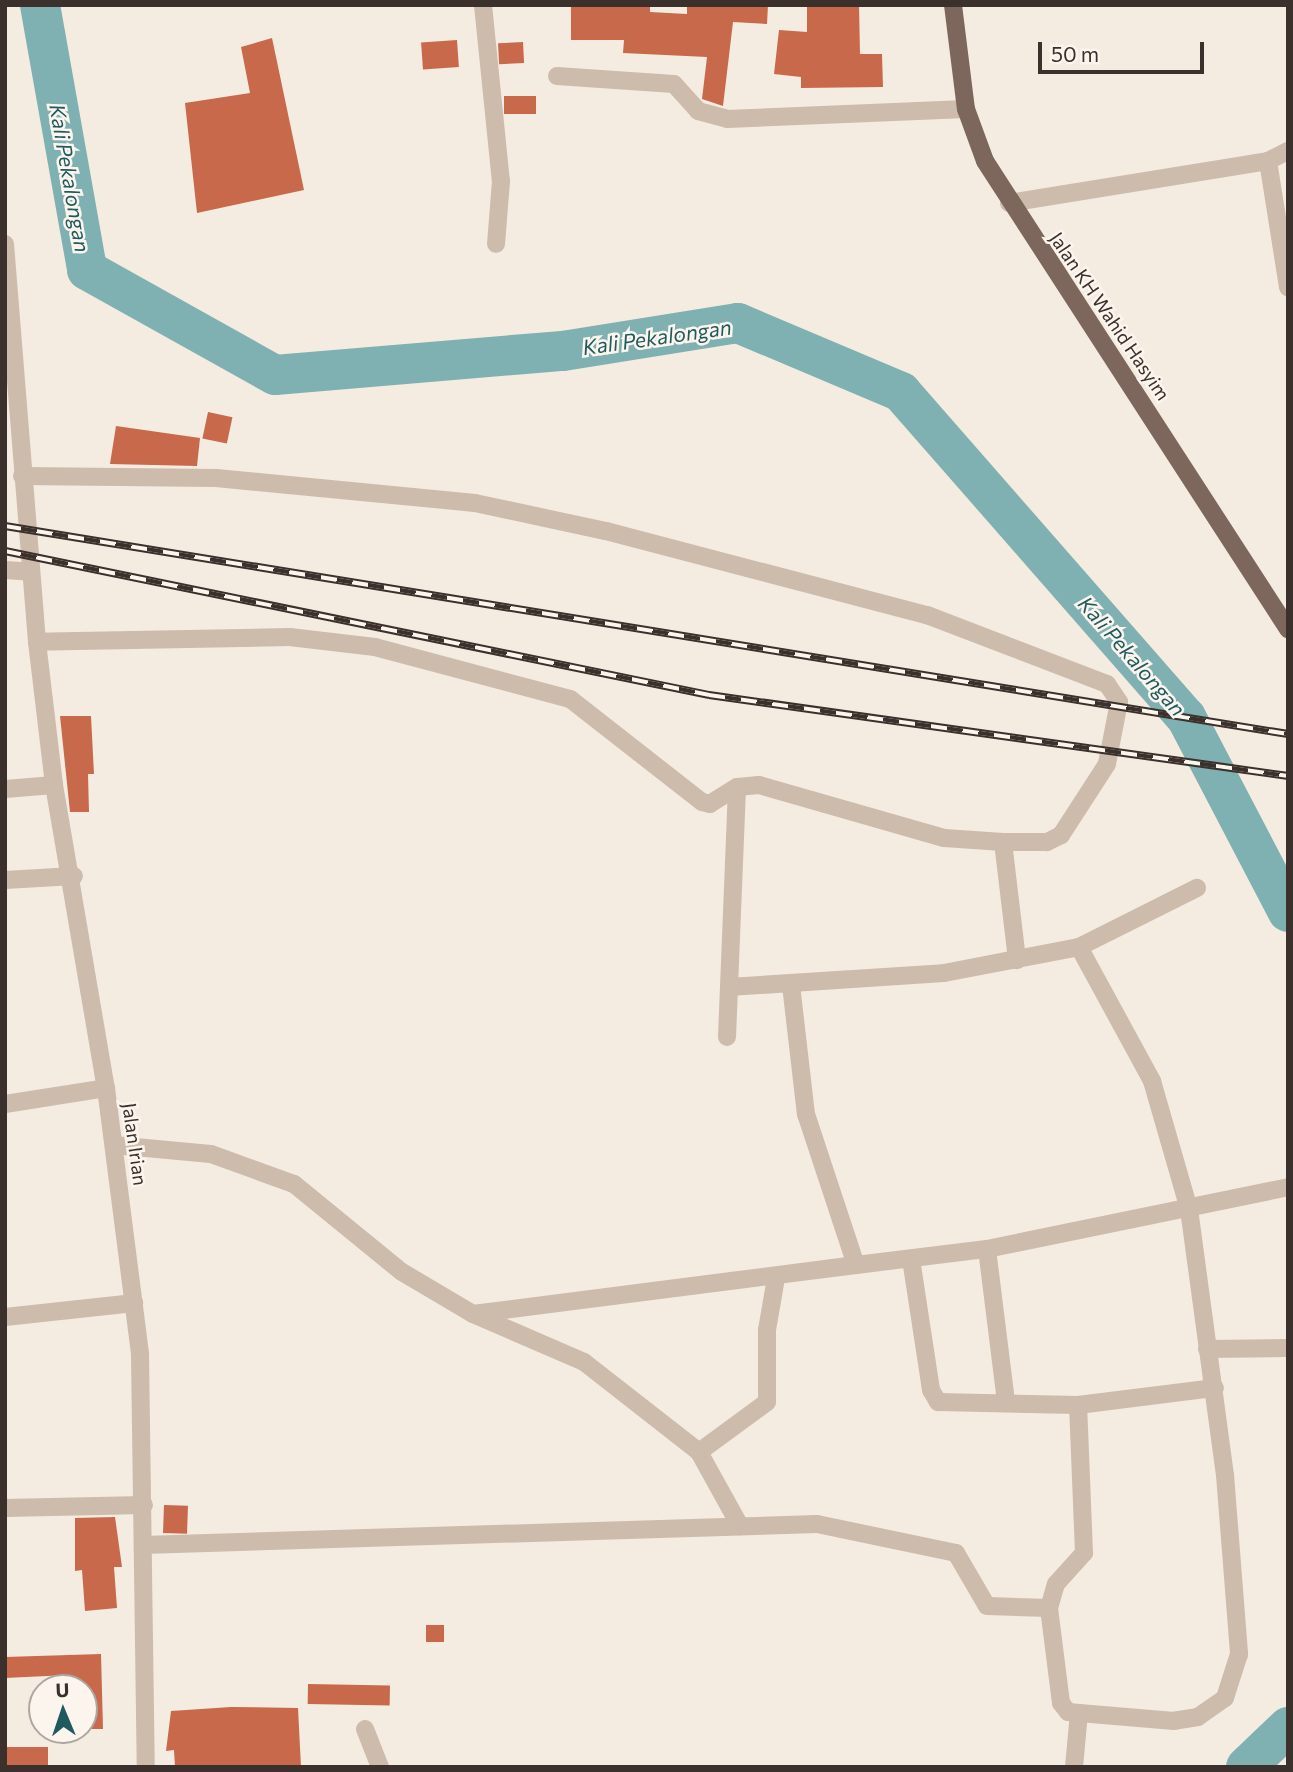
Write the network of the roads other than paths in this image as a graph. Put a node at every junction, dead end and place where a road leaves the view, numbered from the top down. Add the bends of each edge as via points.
1 (483, 5) edge
2 (953, 5) edge
3 (557, 76) dead end
4 (966, 109) junction
5 (1288, 151) edge
6 (1268, 161) junction
7 (1009, 203) junction
8 (5, 244) edge
9 (496, 244) dead end
10 (1288, 287) edge
11 (8, 321) edge
12 (22, 476) junction
13 (5, 570) edge
14 (31, 572) junction
15 (1288, 629) edge
16 (37, 642) junction
17 (54, 785) junction
18 (737, 787) junction
19 (5, 789) edge
20 (1003, 842) junction
21 (74, 876) junction
22 (5, 880) edge
23 (1197, 888) dead end
24 (1079, 947) junction
25 (1017, 960) junction
26 (791, 985) junction
27 (729, 987) junction
28 (727, 1037) dead end
29 (106, 1088) junction
30 (5, 1104) edge
31 (114, 1145) junction
32 (1288, 1187) edge
33 (1189, 1209) junction
34 (987, 1250) junction
35 (911, 1259) junction
36 (856, 1265) junction
37 (776, 1278) junction
38 (134, 1303) junction
39 (473, 1314) junction
40 (5, 1317) edge
41 (1288, 1348) edge
42 (1207, 1349) junction
43 (1215, 1388) junction
44 (1006, 1402) junction
45 (1079, 1405) junction
46 (699, 1452) junction
47 (144, 1505) junction
48 (5, 1508) edge
49 (740, 1526) junction
50 (143, 1545) junction
51 (1049, 1608) junction
52 (1079, 1713) junction
53 (365, 1729) dead end
54 (146, 1767) edge
55 (380, 1767) edge
56 (1074, 1767) edge

1 - 9 street via 501,181
2 - 4 main road, Jalan KH Wahid Hasyim
3 - 4 street via 674,84 698,111 727,119
4 - 7 main road, Jalan KH Wahid Hasyim via 985,161
5 - 6 street
6 - 7 street
6 - 10 street
7 - 15 main road, Jalan KH Wahid Hasyim
8 - 11 street, Jalan Irian
11 - 12 street, Jalan Irian
12 - 14 street, Jalan Irian
12 - 20 street via 216,478 475,503 606,531 927,615 1107,684 1119,702 1101,774 1054,840
13 - 14 street
14 - 16 street, Jalan Irian
16 - 17 street, Jalan Irian
16 - 18 street via 290,637 375,647 570,699 702,802 710,804
17 - 19 street
17 - 21 street, Jalan Irian
18 - 20 street via 759,785 944,838
18 - 27 street
20 - 25 street
21 - 22 street
21 - 29 street, Jalan Irian
23 - 24 street
24 - 25 street
24 - 33 street via 1163,1105
25 - 26 street via 944,973
26 - 27 street
26 - 36 street via 806,1114
27 - 28 street
29 - 30 street
29 - 31 street, Jalan Irian
31 - 38 street, Jalan Irian
31 - 39 street via 211,1154 294,1184 402,1272
32 - 33 street
33 - 34 street
33 - 42 street
34 - 35 street
34 - 44 street
35 - 36 street
35 - 44 street via 933,1398 947,1405
36 - 37 street
37 - 39 street
37 - 46 street via 767,1330 766,1402
38 - 40 street
38 - 47 street, Jalan Irian
39 - 46 street via 584,1363
41 - 42 street
42 - 43 street
43 - 45 street
43 - 52 street via 1237,1605 1239,1654 1234,1683 1217,1706 1198,1717 1174,1721
44 - 45 street
45 - 51 street via 1084,1553 1056,1584
46 - 49 street
47 - 48 street
47 - 50 street, Jalan Irian
49 - 50 street
49 - 51 street via 817,1524 949,1551 960,1558 984,1605
50 - 54 street, Jalan Irian
51 - 52 street via 1061,1703 1068,1712
52 - 56 street
53 - 55 street

